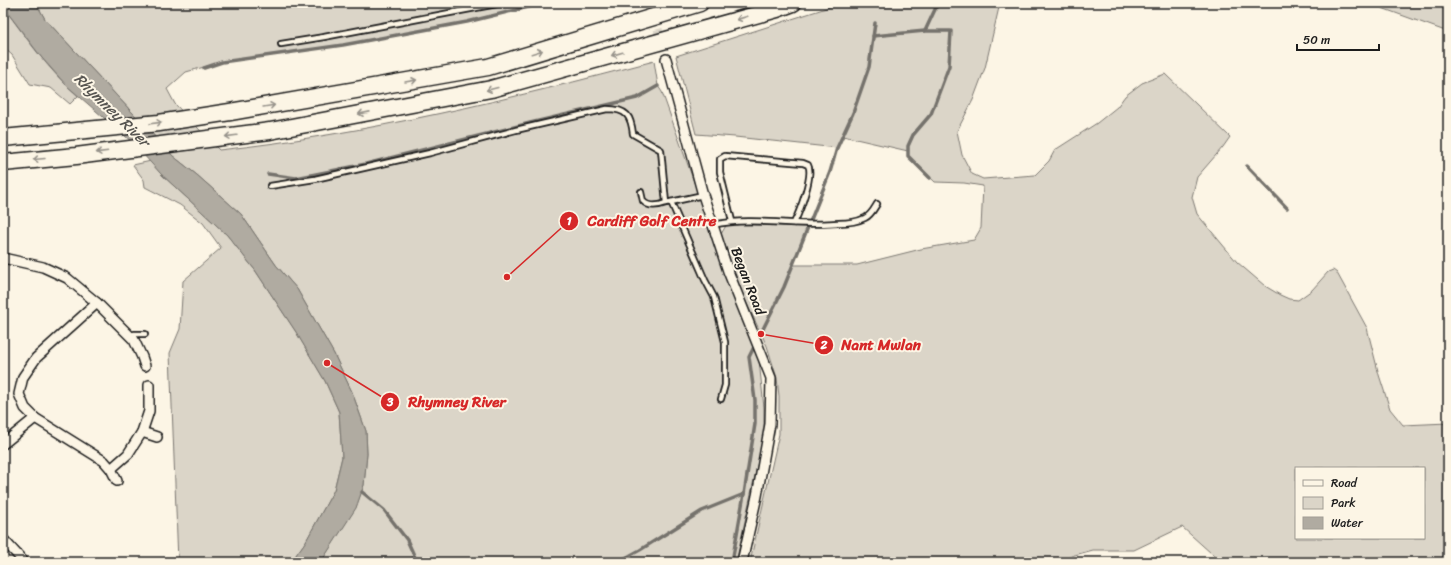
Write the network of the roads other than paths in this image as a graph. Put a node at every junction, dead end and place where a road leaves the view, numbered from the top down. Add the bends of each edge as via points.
1 (502, 3) edge
2 (700, 3) edge
3 (793, 3) edge
4 (281, 44) dead end
5 (666, 59) tunnel mouth
6 (3, 138) edge
7 (3, 163) edge
8 (270, 186) dead end
9 (641, 192) dead end
10 (703, 195) junction
11 (668, 202) junction
12 (877, 204) dead end
13 (732, 222) junction
14 (794, 223) junction
15 (713, 225) junction
16 (3, 258) edge
17 (97, 303) junction
18 (145, 334) dead end
19 (130, 336) junction
20 (145, 366) dead end
21 (149, 385) dead end
22 (721, 399) dead end
23 (35, 418) junction
24 (142, 432) junction
25 (157, 437) dead end
26 (3, 444) edge
27 (112, 469) junction
28 (117, 481) dead end
29 (3, 539) edge
30 (24, 562) edge
31 (742, 562) edge

1 - 4 lane
6 -> 2 highway via 230,112 488,67
3 -> 7 highway via 491,89 270,131
5 - 10 street, Began Road
8 - 11 lane via 315,179 437,152 531,127 607,109 617,109 625,113 632,122 633,134 660,150
9 - 11 lane via 643,201 649,206
10 - 11 lane
10 - 15 street, Began Road
11 - 22 lane via 714,297 724,342 725,385
12 - 14 lane via 866,218 845,223
13 - 14 lane
13 - 14 lane via 720,172 720,159 725,156 808,165 810,173
13 - 15 lane
15 - 31 street, Began Road via 728,271 771,378 770,424
16 - 17 street via 43,267 67,278
17 - 19 street
17 - 23 street via 36,358 22,377 19,394 25,408
18 - 19 lane
19 - 20 street
21 - 24 street via 149,411
23 - 26 street
23 - 27 street via 104,461
24 - 25 street
24 - 27 street via 128,454
27 - 28 street
29 - 30 street

